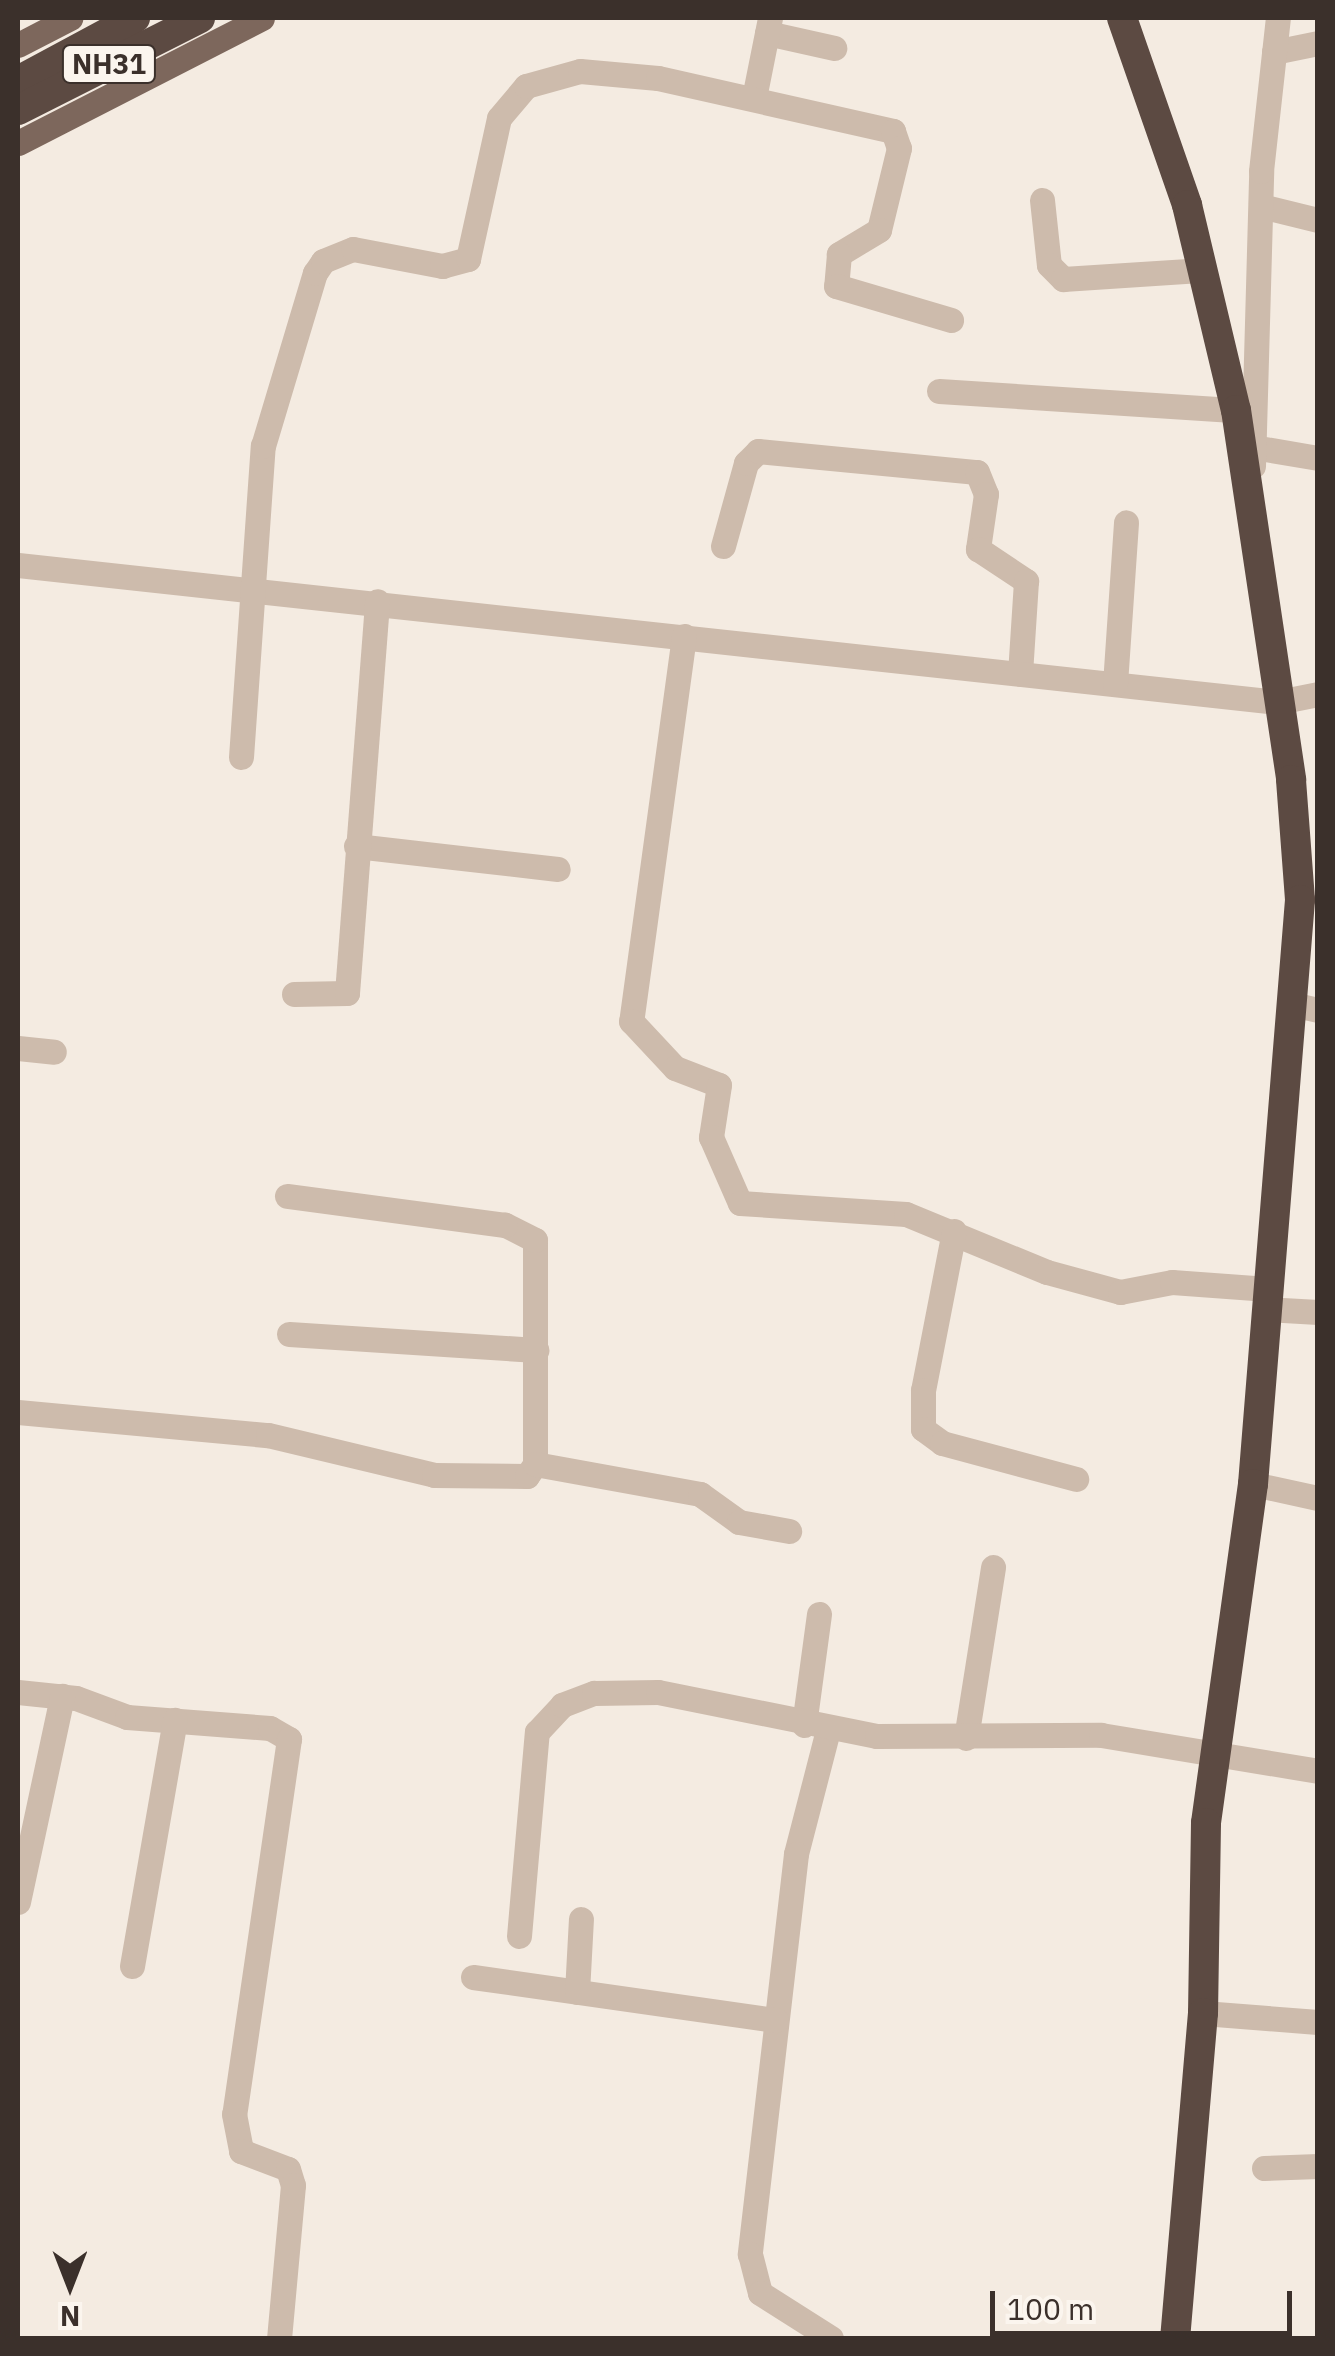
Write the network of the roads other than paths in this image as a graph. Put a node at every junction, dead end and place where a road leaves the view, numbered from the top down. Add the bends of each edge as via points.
1 (70, 18) edge
2 (136, 18) edge
3 (200, 18) edge
4 (262, 18) edge
5 (1122, 18) edge
6 (1278, 18) edge
7 (769, 25) edge
8 (1318, 43) edge
9 (18, 46) edge
10 (834, 48) dead end
11 (1274, 52) junction
12 (18, 80) edge
13 (754, 98) junction
14 (18, 110) edge
15 (18, 143) edge
16 (1042, 200) dead end
17 (1261, 206) junction
18 (1318, 220) edge
19 (1204, 270) junction
20 (951, 320) dead end
21 (939, 391) dead end
22 (1236, 410) junction
23 (1253, 448) junction
24 (1318, 458) edge
25 (1251, 509) junction
26 (1126, 522) dead end
27 (723, 546) dead end
28 (18, 565) edge
29 (254, 588) junction
30 (377, 601) junction
31 (684, 636) junction
32 (1020, 674) junction
33 (1115, 684) junction
34 (1318, 694) edge
35 (1278, 702) junction
36 (241, 757) dead end
37 (356, 846) junction
38 (558, 869) dead end
39 (294, 994) dead end
40 (1307, 1008) edge
41 (18, 1048) edge
42 (54, 1052) dead end
43 (286, 1196) dead end
44 (954, 1231) junction
45 (1268, 1299) junction
46 (1318, 1312) edge
47 (289, 1334) dead end
48 (536, 1350) junction
49 (18, 1412) edge
50 (534, 1464) junction
51 (1076, 1478) dead end
52 (1253, 1484) junction
53 (1318, 1498) edge
54 (788, 1531) dead end
55 (993, 1567) dead end
56 (818, 1614) dead end
57 (18, 1692) edge
58 (62, 1696) junction
59 (175, 1720) junction
60 (816, 1727) junction
61 (966, 1738) junction
62 (1214, 1756) junction
63 (1318, 1771) edge
64 (18, 1902) edge
65 (581, 1918) dead end
66 (519, 1936) dead end
67 (132, 1966) dead end
68 (473, 1977) dead end
69 (577, 1992) junction
70 (1203, 2013) junction
71 (776, 2020) junction
72 (1318, 2022) edge
73 (1318, 2166) edge
74 (1264, 2168) dead end
75 (279, 2338) edge
76 (831, 2338) edge
77 (1175, 2338) edge

1 - 9 main road, NH31
2 - 12 highway, NH31
3 - 14 highway, NH31
4 - 15 main road
5 - 19 highway
6 - 11 street
7 - 10 street
7 - 13 street
8 - 11 street
11 - 17 street
13 - 20 street via 894,130 899,148 880,230 840,254 836,286
13 - 29 street via 658,78 550,76 526,86 499,118 468,260 442,266 353,249 323,261 263,446
16 - 19 street via 1049,266 1063,279
17 - 18 street
17 - 23 street
19 - 22 highway
21 - 22 street
22 - 25 highway
23 - 24 street
23 - 25 street
25 - 35 highway
26 - 33 street
27 - 32 street via 746,464 758,452 977,472 986,494 978,550 1026,581
28 - 29 street
29 - 30 street
29 - 36 street
30 - 31 street
30 - 37 street
31 - 32 street
31 - 44 street via 634,1030 674,1068 720,1086 711,1137 740,1203 876,1208
32 - 33 street
33 - 35 street
34 - 35 street
35 - 40 highway via 1298,845
37 - 38 street
37 - 39 street via 347,993
40 - 45 highway
41 - 42 street
43 - 48 street via 527,1231 537,1255
44 - 45 street via 1047,1272 1120,1292 1172,1282
44 - 51 street via 923,1390 923,1430 942,1444
45 - 46 street
45 - 52 highway
47 - 48 street
48 - 50 street
49 - 50 street via 268,1436 485,1481 513,1482
50 - 54 street via 700,1494 739,1522
52 - 53 street
52 - 62 highway
55 - 61 street
56 - 60 street
57 - 58 street
58 - 59 street via 126,1716
58 - 64 street
59 - 67 street
59 - 75 street via 270,1728 289,1739 234,2114 242,2151 288,2169 293,2185
60 - 61 street
60 - 66 street via 658,1692 594,1694 562,1706 537,1732
60 - 71 street
61 - 62 street via 1102,1735
62 - 63 street
62 - 70 highway
65 - 69 street
68 - 69 street
69 - 71 street
70 - 72 street
70 - 77 highway
71 - 76 street via 752,2277 778,2309
73 - 74 street

